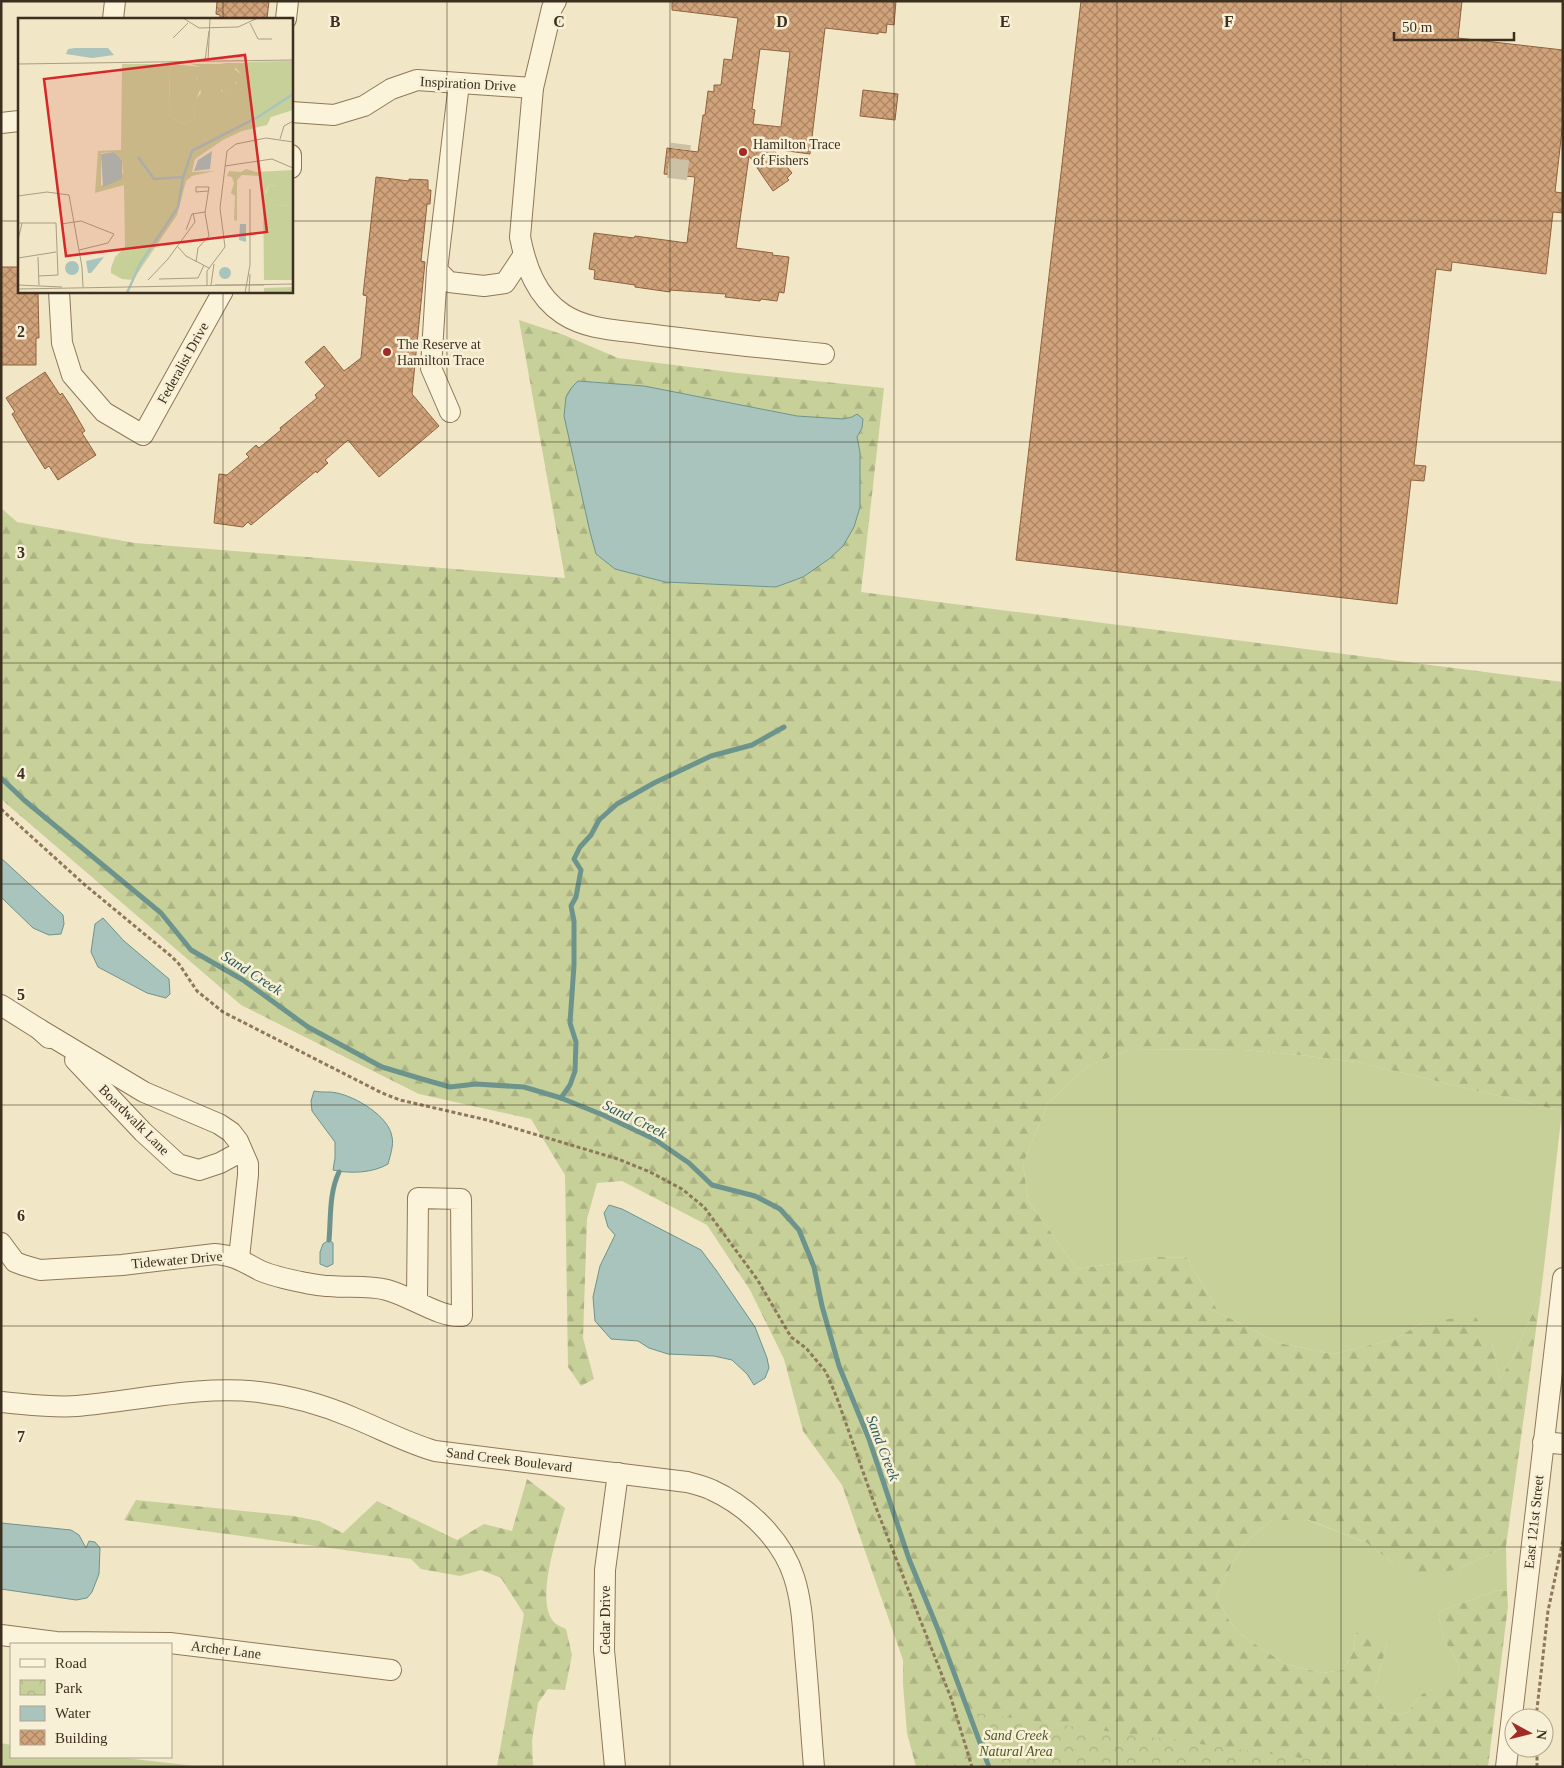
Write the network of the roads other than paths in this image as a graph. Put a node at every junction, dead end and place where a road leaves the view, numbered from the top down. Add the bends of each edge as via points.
1 (115, 1) edge
2 (288, 1) edge
3 (556, 1) edge
4 (114, 18) edge
5 (286, 18) edge
6 (459, 83) junction
7 (533, 88) junction
8 (292, 112) edge
9 (18, 121) edge
10 (1, 123) edge
11 (524, 256) junction
12 (437, 270) junction
13 (59, 292) edge
14 (222, 292) edge
15 (824, 354) dead end
16 (450, 412) dead end
17 (1, 1005) edge
18 (39, 1029) junction
19 (242, 1151) junction
20 (1, 1243) edge
21 (239, 1258) junction
22 (1563, 1278) edge
23 (418, 1301) junction
24 (1, 1402) edge
25 (1555, 1414) edge
26 (1553, 1443) edge
27 (618, 1473) junction
28 (1, 1635) edge
29 (170, 1643) edge
30 (172, 1643) edge
31 (390, 1670) dead end
32 (614, 1767) edge
33 (814, 1767) edge
34 (1506, 1767) edge

1 - 4 street
2 - 5 street
3 - 7 street
6 - 7 street, Inspiration Drive
6 - 8 street, Inspiration Drive via 417,80 391,89 364,106 334,115
6 - 12 street
7 - 11 street via 520,237
9 - 10 street
11 - 12 street via 505,283 484,286 449,282
11 - 15 street via 533,281 549,303 587,326
12 - 16 street via 431,368
13 - 14 street, Federalist Drive via 62,343 72,375 104,412 143,436
17 - 18 street, Boardwalk Lane
18 - 19 street, Boardwalk Lane via 144,1092 218,1124 231,1132
18 - 19 street, Boardwalk Lane via 78,1062 143,1132 178,1164 199,1170
19 - 21 street, Boardwalk Lane via 248,1164 248,1175
20 - 21 street, Tidewater Drive via 16,1262 40,1270 215,1254
21 - 23 street, Tidewater Drive via 274,1275 329,1286 386,1289
22 - 25 street, East 121st Street
23 - 23 street, Tidewater Drive via 418,1198 461,1199 462,1316 445,1315
24 - 27 street, Sand Creek Boulevard via 75,1406 188,1392 256,1392 291,1397 352,1417 435,1452
25 - 26 street, East 121st Street
26 - 34 street, East 121st Street
27 - 32 street, Cedar Drive via 605,1570 604,1650
27 - 33 street, Sand Creek Boulevard via 687,1482 711,1489 730,1499 774,1539 794,1575 799,1594
28 - 29 street, Archer Lane via 56,1642
30 - 31 street, Archer Lane

